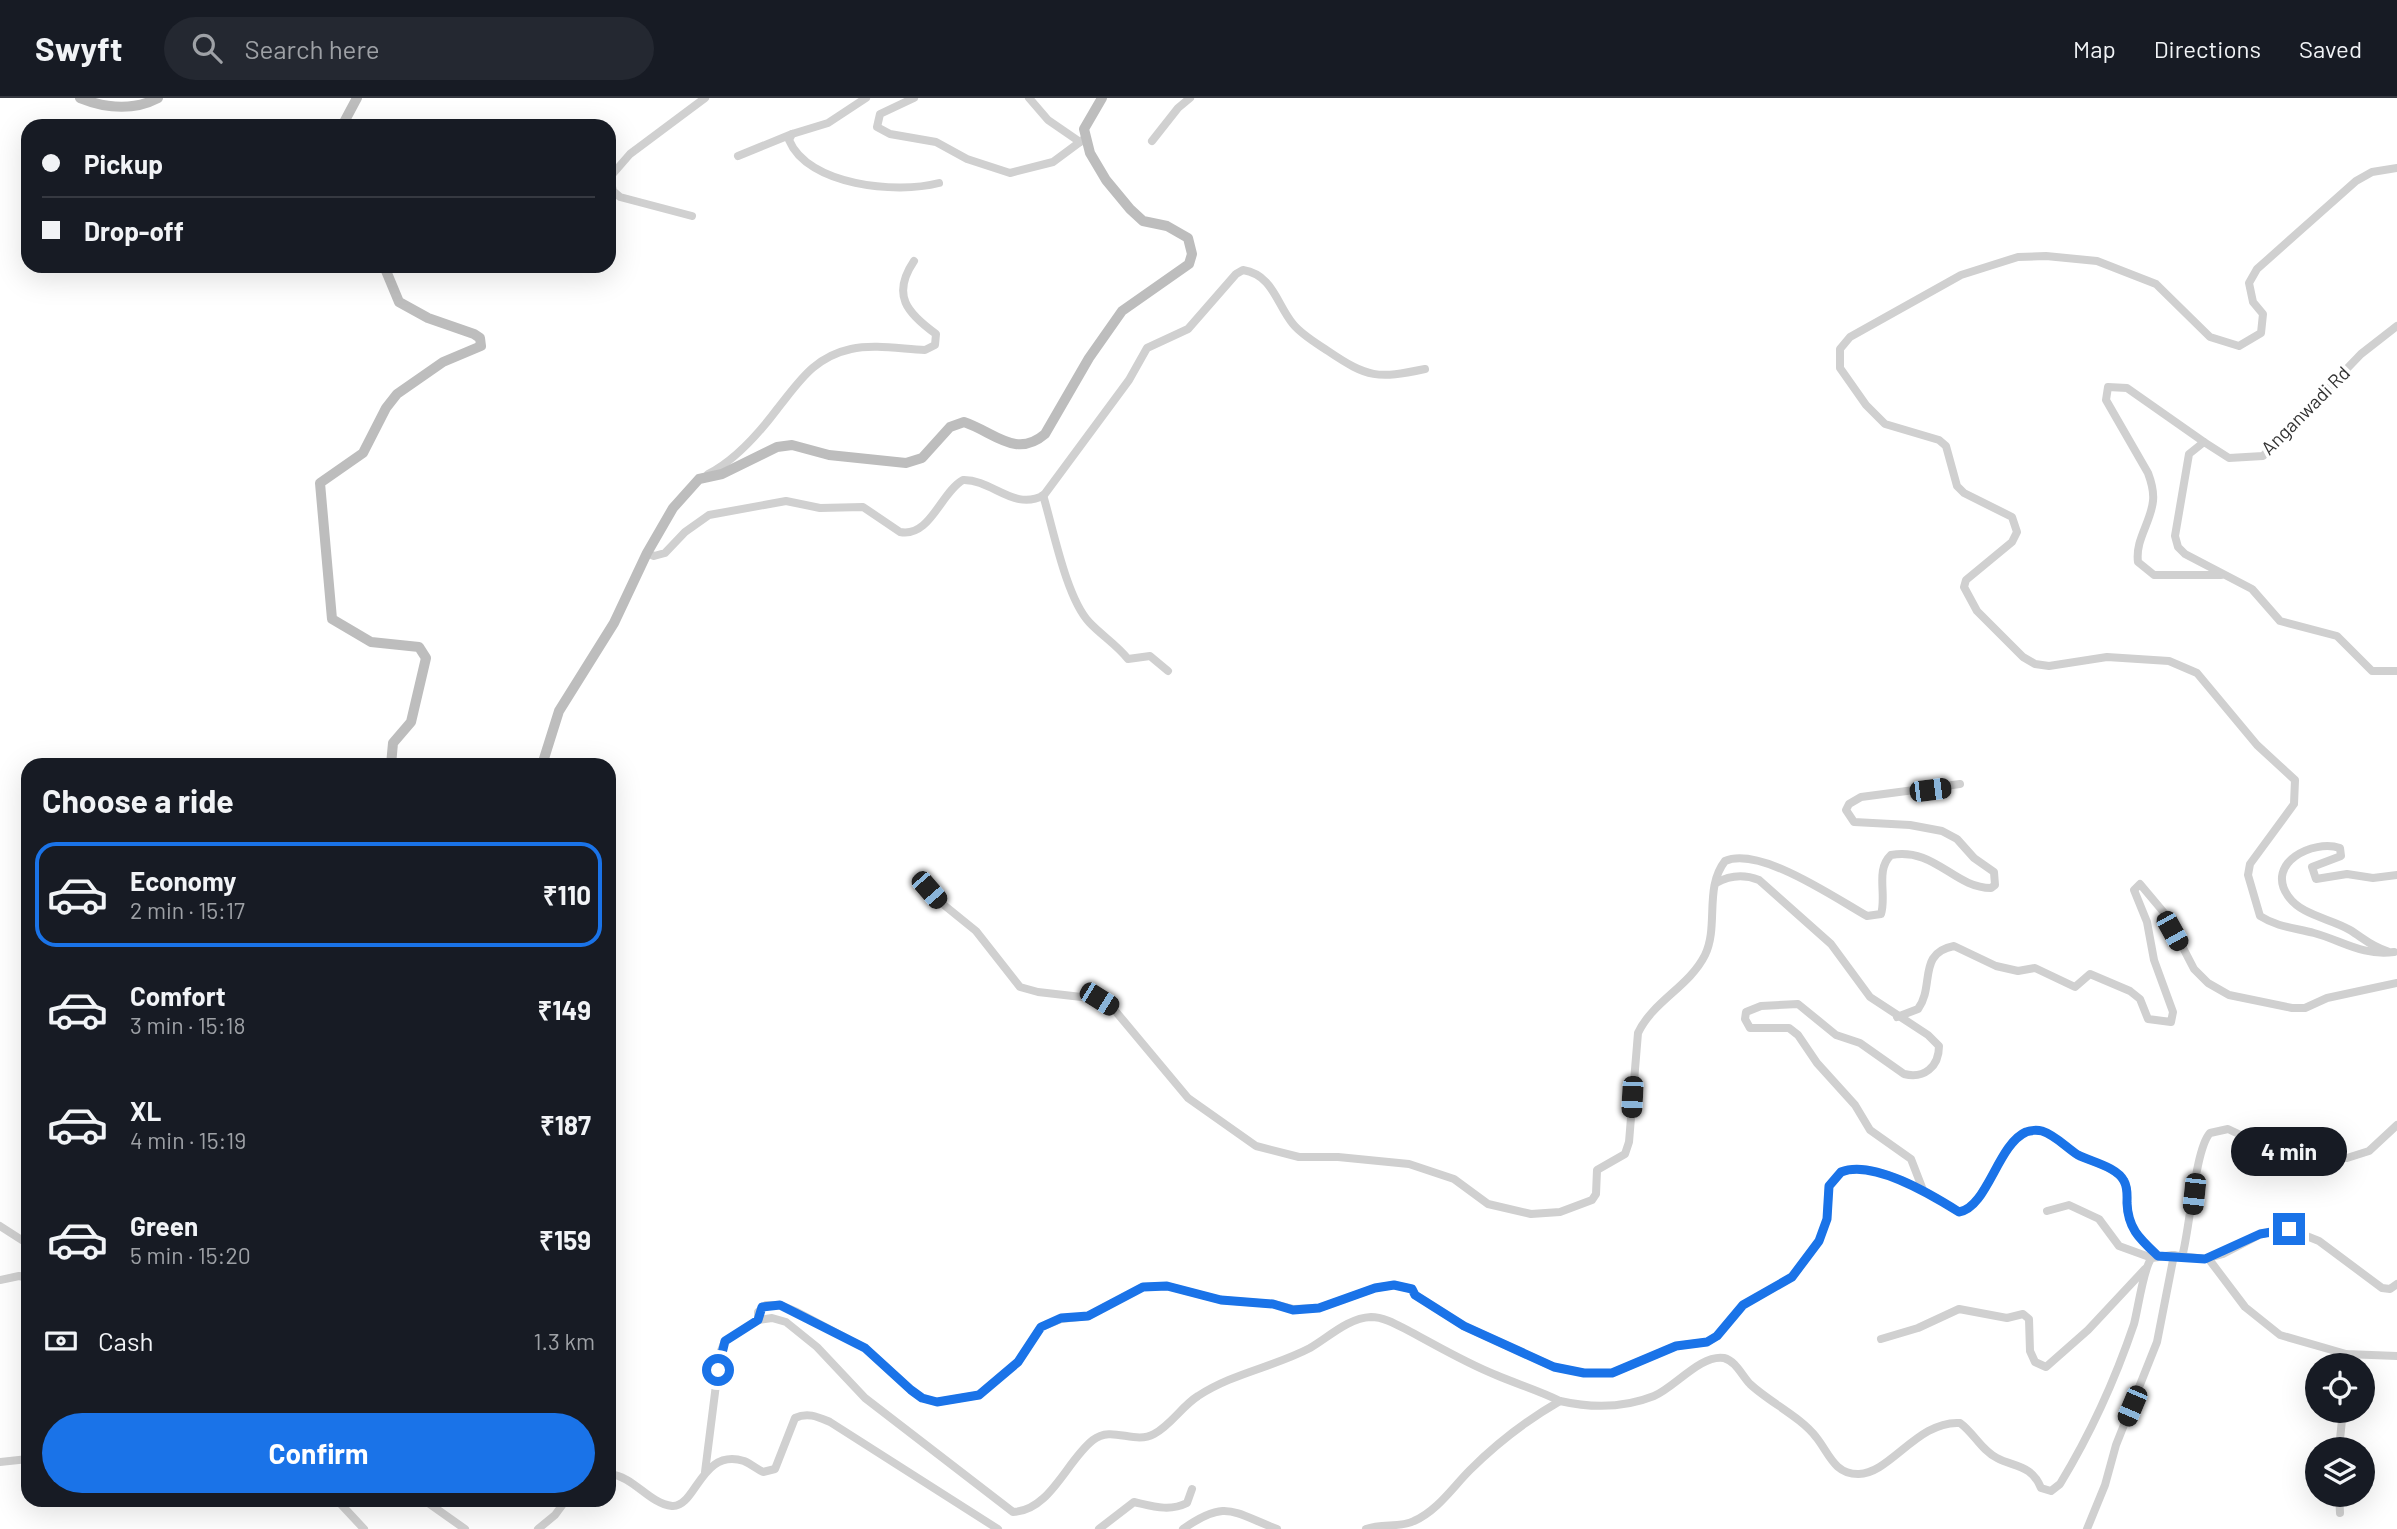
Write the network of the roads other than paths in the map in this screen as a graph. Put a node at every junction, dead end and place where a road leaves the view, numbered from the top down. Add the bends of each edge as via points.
1 (80, 98) edge
2 (158, 98) edge
3 (358, 98) edge
4 (705, 98) edge
5 (866, 98) edge
6 (914, 98) edge
7 (1029, 98) edge
8 (1102, 98) edge
9 (1190, 98) edge
10 (346, 119) edge
11 (792, 134) junction
12 (1082, 141) junction
13 (1152, 141) dead end
14 (738, 156) dead end
15 (2397, 168) edge
16 (616, 170) edge
17 (939, 183) dead end
18 (616, 194) edge
19 (692, 216) dead end
20 (914, 261) dead end
21 (387, 273) edge
22 (2397, 326) edge
23 (1425, 369) dead end
24 (2204, 442) junction
25 (699, 479) junction
26 (1043, 495) junction
27 (647, 553) junction
28 (2227, 575) junction
29 (1168, 671) dead end
30 (2397, 671) edge
31 (392, 758) edge
32 (543, 758) edge
33 (1960, 784) dead end
34 (2397, 875) edge
35 (924, 881) dead end
36 (1716, 883) junction
37 (2396, 952) edge
38 (2397, 983) edge
39 (1896, 1017) junction
40 (2397, 1125) edge
41 (1923, 1190) junction
42 (2048, 1211) dead end
43 (0, 1226) edge
44 (21, 1240) edge
45 (2178, 1256) junction
46 (2155, 1257) junction
47 (2208, 1258) junction
48 (2145, 1269) junction
49 (21, 1277) edge
50 (0, 1280) edge
51 (2397, 1284) edge
52 (758, 1320) junction
53 (1881, 1339) dead end
54 (2343, 1353) edge
55 (2375, 1355) edge
56 (2397, 1356) edge
57 (1560, 1401) junction
58 (21, 1460) edge
59 (0, 1462) edge
60 (705, 1472) junction
61 (616, 1476) edge
62 (1192, 1489) dead end
63 (344, 1507) edge
64 (434, 1507) edge
65 (561, 1507) edge
66 (2340, 1507) edge
67 (2340, 1513) dead end
68 (364, 1529) edge
69 (465, 1529) edge
70 (538, 1529) edge
71 (998, 1529) edge
72 (1099, 1529) edge
73 (1183, 1529) edge
74 (1276, 1529) edge
75 (1366, 1529) edge
76 (2087, 1529) edge

1 - 2 street via 129,107
3 - 10 street
4 - 16 street via 629,154
5 - 11 street via 828,123
6 - 12 street via 880,114 877,127 890,134 936,142 967,159 1010,173 1053,162
7 - 12 street via 1048,120
8 - 12 street
9 - 13 street
11 - 14 street
11 - 17 street via 789,140 800,157 827,175 909,188
12 - 25 street via 1130,209 1143,221 1167,226 1188,238 1192,254 1189,264 1177,274 1122,311 1036,443 1013,446 964,422 950,427 922,458 906,463 829,455 792,445
15 - 37 street via 2372,172 2356,181 2257,269 2249,283 2253,302 2263,314 2261,333 2239,346 2210,337 2156,284 2097,261 2046,256 2018,257 1961,275 1850,337 1838,358 1847,381 1885,424 1939,440 1957,486 2012,517 2017,532 2012,542 1966,580 1964,587 1977,611 2023,657 2049,666 2095,657 2155,659 2197,673 2257,745 2295,780 2294,804 2250,864 2248,875 2260,916 2365,952
18 - 19 street
20 - 25 street via 904,276 904,298 911,314 936,334 935,345 925,350 849,349 818,364 801,376 778,409 721,467
21 - 31 street via 399,302 474,334 481,346 443,362 397,394 363,453 320,483 332,619 371,642 419,647 426,658 411,722 393,743
22 - 24 street, Anganwadi Rd via 2361,354 2263,456 2229,458
23 - 26 street via 1395,375 1359,371 1293,324 1260,275 1239,271 1188,328 1147,348 1129,380
24 - 28 street via 2186,459 2176,542 2185,554
24 - 28 street, Anganwadi Rd via 2127,388 2108,387 2106,400 2151,484 2153,502 2138,545 2138,562 2154,575
25 - 27 street via 673,508
26 - 27 street via 1018,500 963,480 922,526 907,534 863,507 767,503 709,515 665,553
26 - 29 street via 1070,588 1088,621 1128,659 1150,656
27 - 32 street via 614,623 559,711
28 - 30 street via 2252,589 2280,621 2337,636 2372,671
33 - 36 street via 1861,797 1846,810 1854,822 1910,825 1951,835 1994,872 1992,888 1970,883 1935,861 1900,854 1884,861 1883,908 1875,917 1750,857 1725,861
34 - 37 street via 2316,879 2312,867 2341,856 2340,848 2328,845 2298,853 2284,873 2288,896 2305,911 2348,929 2376,948
35 - 36 street via 939,901 976,931 1020,987 1099,999 1112,1007 1188,1098 1256,1146 1299,1157 1409,1164 1454,1179 1474,1197 1500,1208 1546,1214 1592,1200 1597,1170 1625,1154 1638,1033 1644,1020 1704,958
36 - 39 street via 1732,876 1759,880 1831,944 1870,997
38 - 39 street via 2327,998 2305,1008 2229,995 2194,969 2166,915 2140,884 2134,890 2173,1012 2171,1022 2148,1019 2140,999 2100,976 2090,974 2075,987 2035,968 2018,971 1996,966 1954,946 1937,952 1933,959 1918,1009
39 - 41 street via 1938,1046 1939,1057 1925,1074 1904,1074 1860,1043 1836,1035 1798,1004 1752,1008 1745,1019 1751,1028 1789,1028 1798,1035 1870,1130 1911,1159
40 - 45 street via 2370,1152 2347,1158 2268,1148 2228,1129 2210,1133 2200,1150 2191,1221
41 - 46 street via 1959,1212 1968,1211 2024,1132 2043,1131 2120,1175 2133,1232
41 - 52 street via 1861,1170 1841,1172 1829,1186 1827,1219 1819,1241 1792,1277 1743,1305 1707,1342 1676,1346 1612,1373 1554,1367 1464,1326 1412,1289 1394,1285 1319,1308 1293,1310 1221,1300 1167,1286 1143,1287 1088,1316 1061,1318 1041,1327 1018,1362 979,1395 937,1402 911,1390 865,1348 797,1312 766,1305 758,1312
42 - 46 street via 2069,1205 2099,1219 2119,1246
43 - 44 street
45 - 46 street
45 - 47 street
45 - 76 street via 2157,1342
46 - 48 street
47 - 51 street via 2260,1234 2289,1229 2319,1241 2382,1288
47 - 54 street via 2245,1307 2273,1330
48 - 53 street via 2046,1367 2035,1362 2029,1318 2023,1314 2007,1318 1959,1309
48 - 57 street via 2140,1304 2101,1411 2060,1484 2051,1491 2041,1488 2036,1477 2012,1461 1990,1454 1960,1423 1924,1433 1867,1473 1847,1472 1837,1467 1811,1432 1777,1408 1725,1359 1699,1366 1653,1396 1591,1407
49 - 50 street
52 - 57 street via 786,1322 865,1398 1013,1512 1023,1512 1038,1502 1061,1480 1071,1461 1100,1435 1145,1438 1196,1397 1236,1375 1308,1349 1364,1318 1391,1322 1463,1361
52 - 60 street via 725,1341 720,1353
55 - 56 street
57 - 75 street via 1510,1433 1418,1520
58 - 59 street
60 - 61 street via 683,1503 673,1506
60 - 71 street via 730,1459 745,1461 763,1472 775,1469 795,1418 815,1416
62 - 72 street via 1186,1503 1177,1508 1134,1502
63 - 68 street
64 - 69 street
65 - 70 street
66 - 67 street
73 - 74 street via 1205,1513 1216,1511 1238,1513

